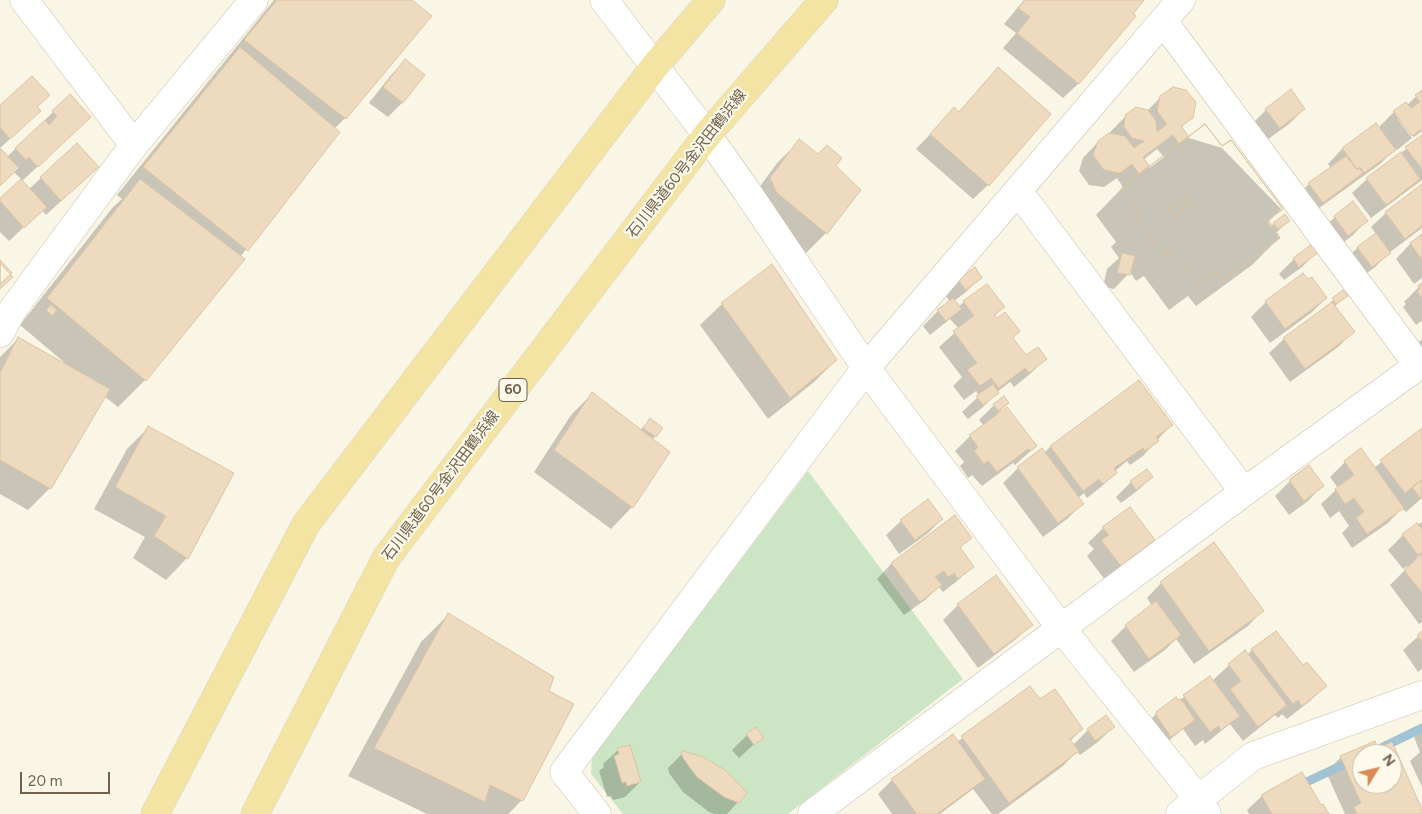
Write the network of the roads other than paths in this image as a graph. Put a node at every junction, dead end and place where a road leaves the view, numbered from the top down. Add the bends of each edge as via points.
1 (24, 0) edge
2 (254, 0) edge
3 (604, 0) edge
4 (711, 0) edge
5 (824, 0) edge
6 (1181, 0) edge
7 (1163, 21) junction
8 (655, 66) junction
9 (707, 135) junction
10 (134, 145) junction
11 (1018, 191) junction
12 (0, 332) edge
13 (1420, 364) edge
14 (866, 368) junction
15 (1244, 492) junction
16 (1061, 628) junction
17 (1422, 695) edge
18 (1195, 809) edge
19 (155, 814) edge
20 (255, 814) edge
21 (597, 814) edge
22 (812, 814) edge

1 - 10 street
2 - 10 street
3 - 8 street
4 - 8 main road
5 - 9 main road, 石川県道60号金沢田鶴浜線 / 60
6 - 7 street
7 - 11 street
7 - 13 street
8 - 9 street
8 - 19 main road via 306,524
9 - 14 street
9 - 20 main road, 石川県道60号金沢田鶴浜線 / 60 via 386,558
10 - 12 street via 13,309
11 - 14 street
11 - 15 street
13 - 15 street
14 - 16 street
14 - 21 street via 564,772
15 - 16 street
16 - 18 street
16 - 22 street
17 - 18 street via 1253,756

